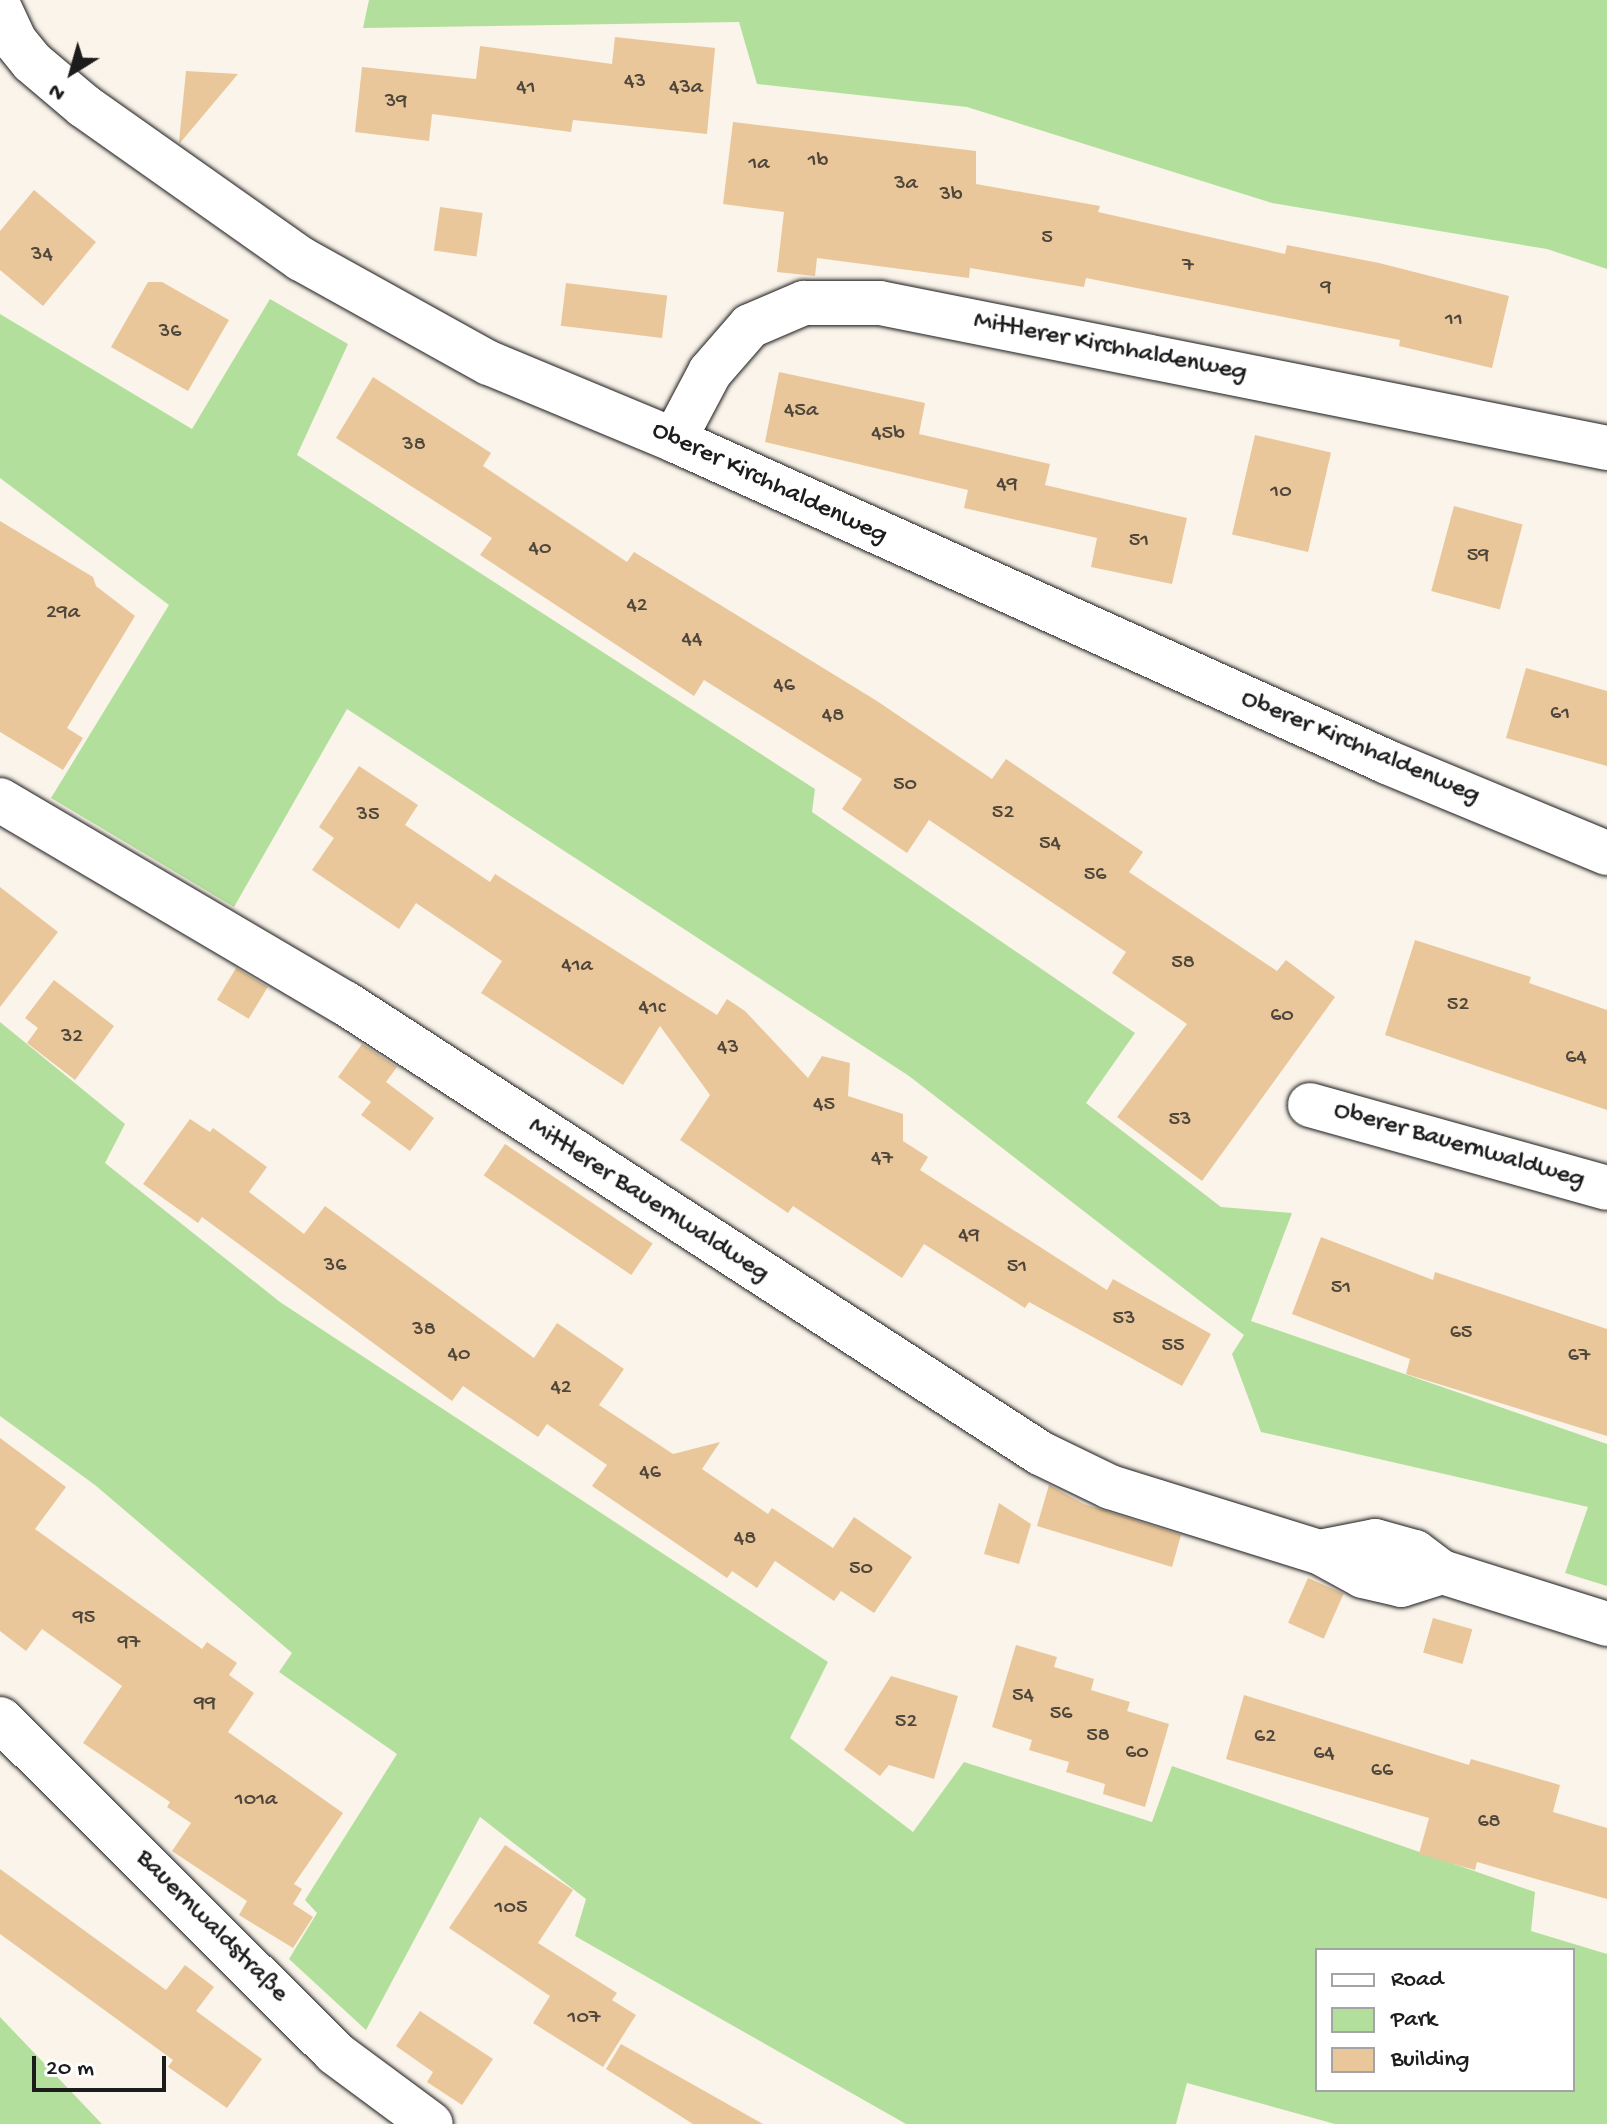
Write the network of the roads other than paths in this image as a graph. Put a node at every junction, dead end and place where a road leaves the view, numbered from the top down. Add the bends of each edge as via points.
1 (0, 9) edge
2 (674, 440) junction
3 (1607, 448) edge
4 (0, 800) edge
5 (1607, 853) edge
6 (1310, 1105) dead end
7 (1607, 1188) edge
8 (1607, 1624) edge
9 (0, 1719) edge
10 (431, 2124) edge

1 - 2 street, Oberer Kirchhaldenweg via 32,62 84,106 301,259 489,363
2 - 3 street, Mittlerer Kirchhaldenweg via 710,372 750,326 804,303 880,303
2 - 5 street, Oberer Kirchhaldenweg via 1372,756
4 - 8 street, Mittlerer Bauernwaldweg via 345,1003 1040,1453 1110,1487 1319,1552 1375,1541 1415,1552 1442,1572
6 - 7 street, Oberer Bauernwaldweg
9 - 10 street, Bauernwaldstraße via 335,2053

